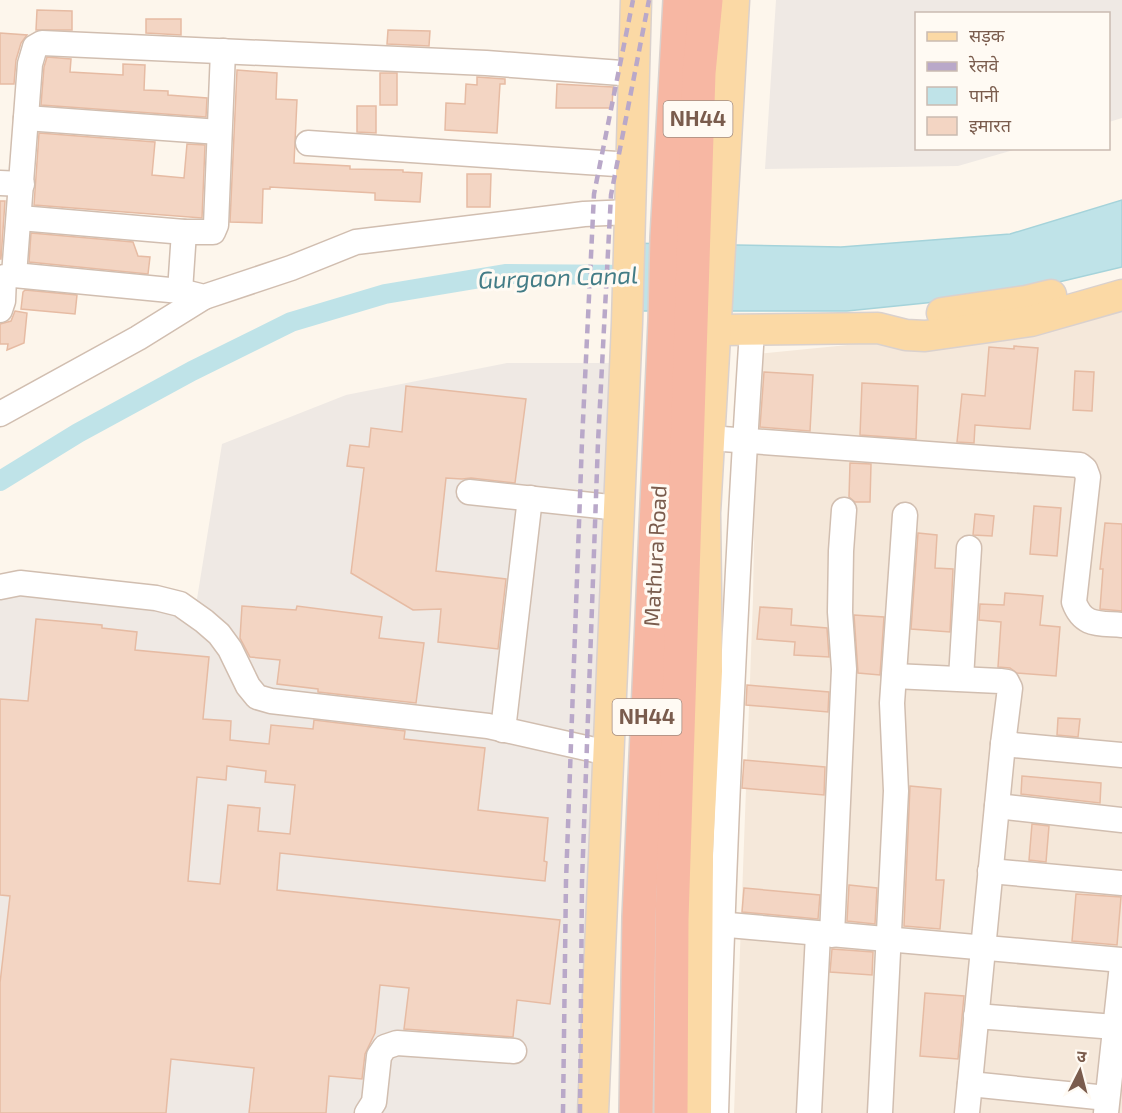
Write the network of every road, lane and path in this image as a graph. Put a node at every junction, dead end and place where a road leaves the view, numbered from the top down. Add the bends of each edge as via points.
1 (636, 0) edge
2 (680, 0) edge
3 (706, 0) edge
4 (734, 0) edge
5 (223, 51) junction
6 (635, 74) junction
7 (27, 118) junction
8 (219, 132) junction
9 (308, 143) dead end
10 (631, 165) junction
11 (11, 184) edge
12 (20, 218) junction
13 (629, 226) junction
14 (184, 232) junction
15 (681, 238) junction
16 (14, 275) junction
17 (1122, 277) edge
18 (180, 291) junction
19 (1122, 294) edge
20 (204, 297) junction
21 (0, 310) edge
22 (697, 322) junction
23 (878, 328) junction
24 (752, 331) junction
25 (0, 414) edge
26 (709, 438) junction
27 (745, 440) junction
28 (468, 492) dead end
29 (530, 498) junction
30 (619, 507) junction
31 (844, 510) dead end
32 (905, 515) dead end
33 (969, 548) dead end
34 (0, 587) edge
35 (1122, 626) edge
36 (894, 676) junction
37 (961, 678) junction
38 (503, 730) junction
39 (1003, 744) junction
40 (608, 753) junction
41 (1122, 755) edge
42 (997, 806) junction
43 (1122, 820) edge
44 (990, 871) junction
45 (1122, 883) edge
46 (709, 923) junction
47 (825, 935) junction
48 (889, 939) junction
49 (983, 947) junction
50 (1122, 962) edge
51 (976, 1016) junction
52 (1115, 1027) junction
53 (514, 1051) dead end
54 (970, 1084) junction
55 (1107, 1106) edge
56 (367, 1113) edge
57 (592, 1113) edge
58 (636, 1113) edge
59 (671, 1113) edge
60 (696, 1113) edge
61 (716, 1113) edge
62 (809, 1113) edge
63 (880, 1113) edge
64 (967, 1113) edge

1 - 6 main road
2 - 15 highway, Mathura Road / NH44
3 - 15 highway, Mathura Road / NH44
4 - 22 main road via 722,216
5 - 6 street
5 - 7 street via 42,43 35,47 30,64
5 - 8 street
6 - 10 main road
7 - 8 street
7 - 11 street
8 - 14 street via 216,229 209,234
9 - 10 street
10 - 13 main road
11 - 12 street
12 - 14 street
12 - 16 street
13 - 20 street via 584,214 356,242
13 - 30 main road
14 - 18 street
15 - 22 highway, Mathura Road / NH44
16 - 18 street
16 - 21 street via 4,277
17 - 23 main road via 1026,301 907,318
18 - 20 street
19 - 23 main road via 1007,326 926,336
20 - 25 street
22 - 24 main road
22 - 26 main road
22 - 58 highway, Mathura Road / NH44 via 639,917
22 - 59 highway, Mathura Road / NH44 via 672,920
23 - 24 main road
24 - 27 street
26 - 27 street
26 - 46 main road via 705,513
27 - 35 street via 1080,465 1088,477 1074,603 1078,613 1092,623
27 - 46 street
28 - 29 street
29 - 30 street
29 - 38 street
30 - 40 main road
31 - 47 street via 840,612 844,669
32 - 36 street
33 - 37 street
34 - 38 street via 20,583 180,604 219,634 248,686 257,697 271,701
36 - 37 street
36 - 48 street via 896,792
37 - 39 street via 1009,685
38 - 40 street
39 - 41 street
39 - 42 street
40 - 57 main road
42 - 43 street
42 - 44 street
44 - 45 street
44 - 49 street
46 - 47 street
46 - 60 main road
46 - 61 street
47 - 48 street
47 - 62 street
48 - 49 street
48 - 63 street
49 - 50 street
49 - 51 street
50 - 52 street
51 - 52 street
51 - 54 street
52 - 55 street
53 - 56 street via 397,1043 385,1047 379,1056 374,1102
54 - 55 street
54 - 64 street

